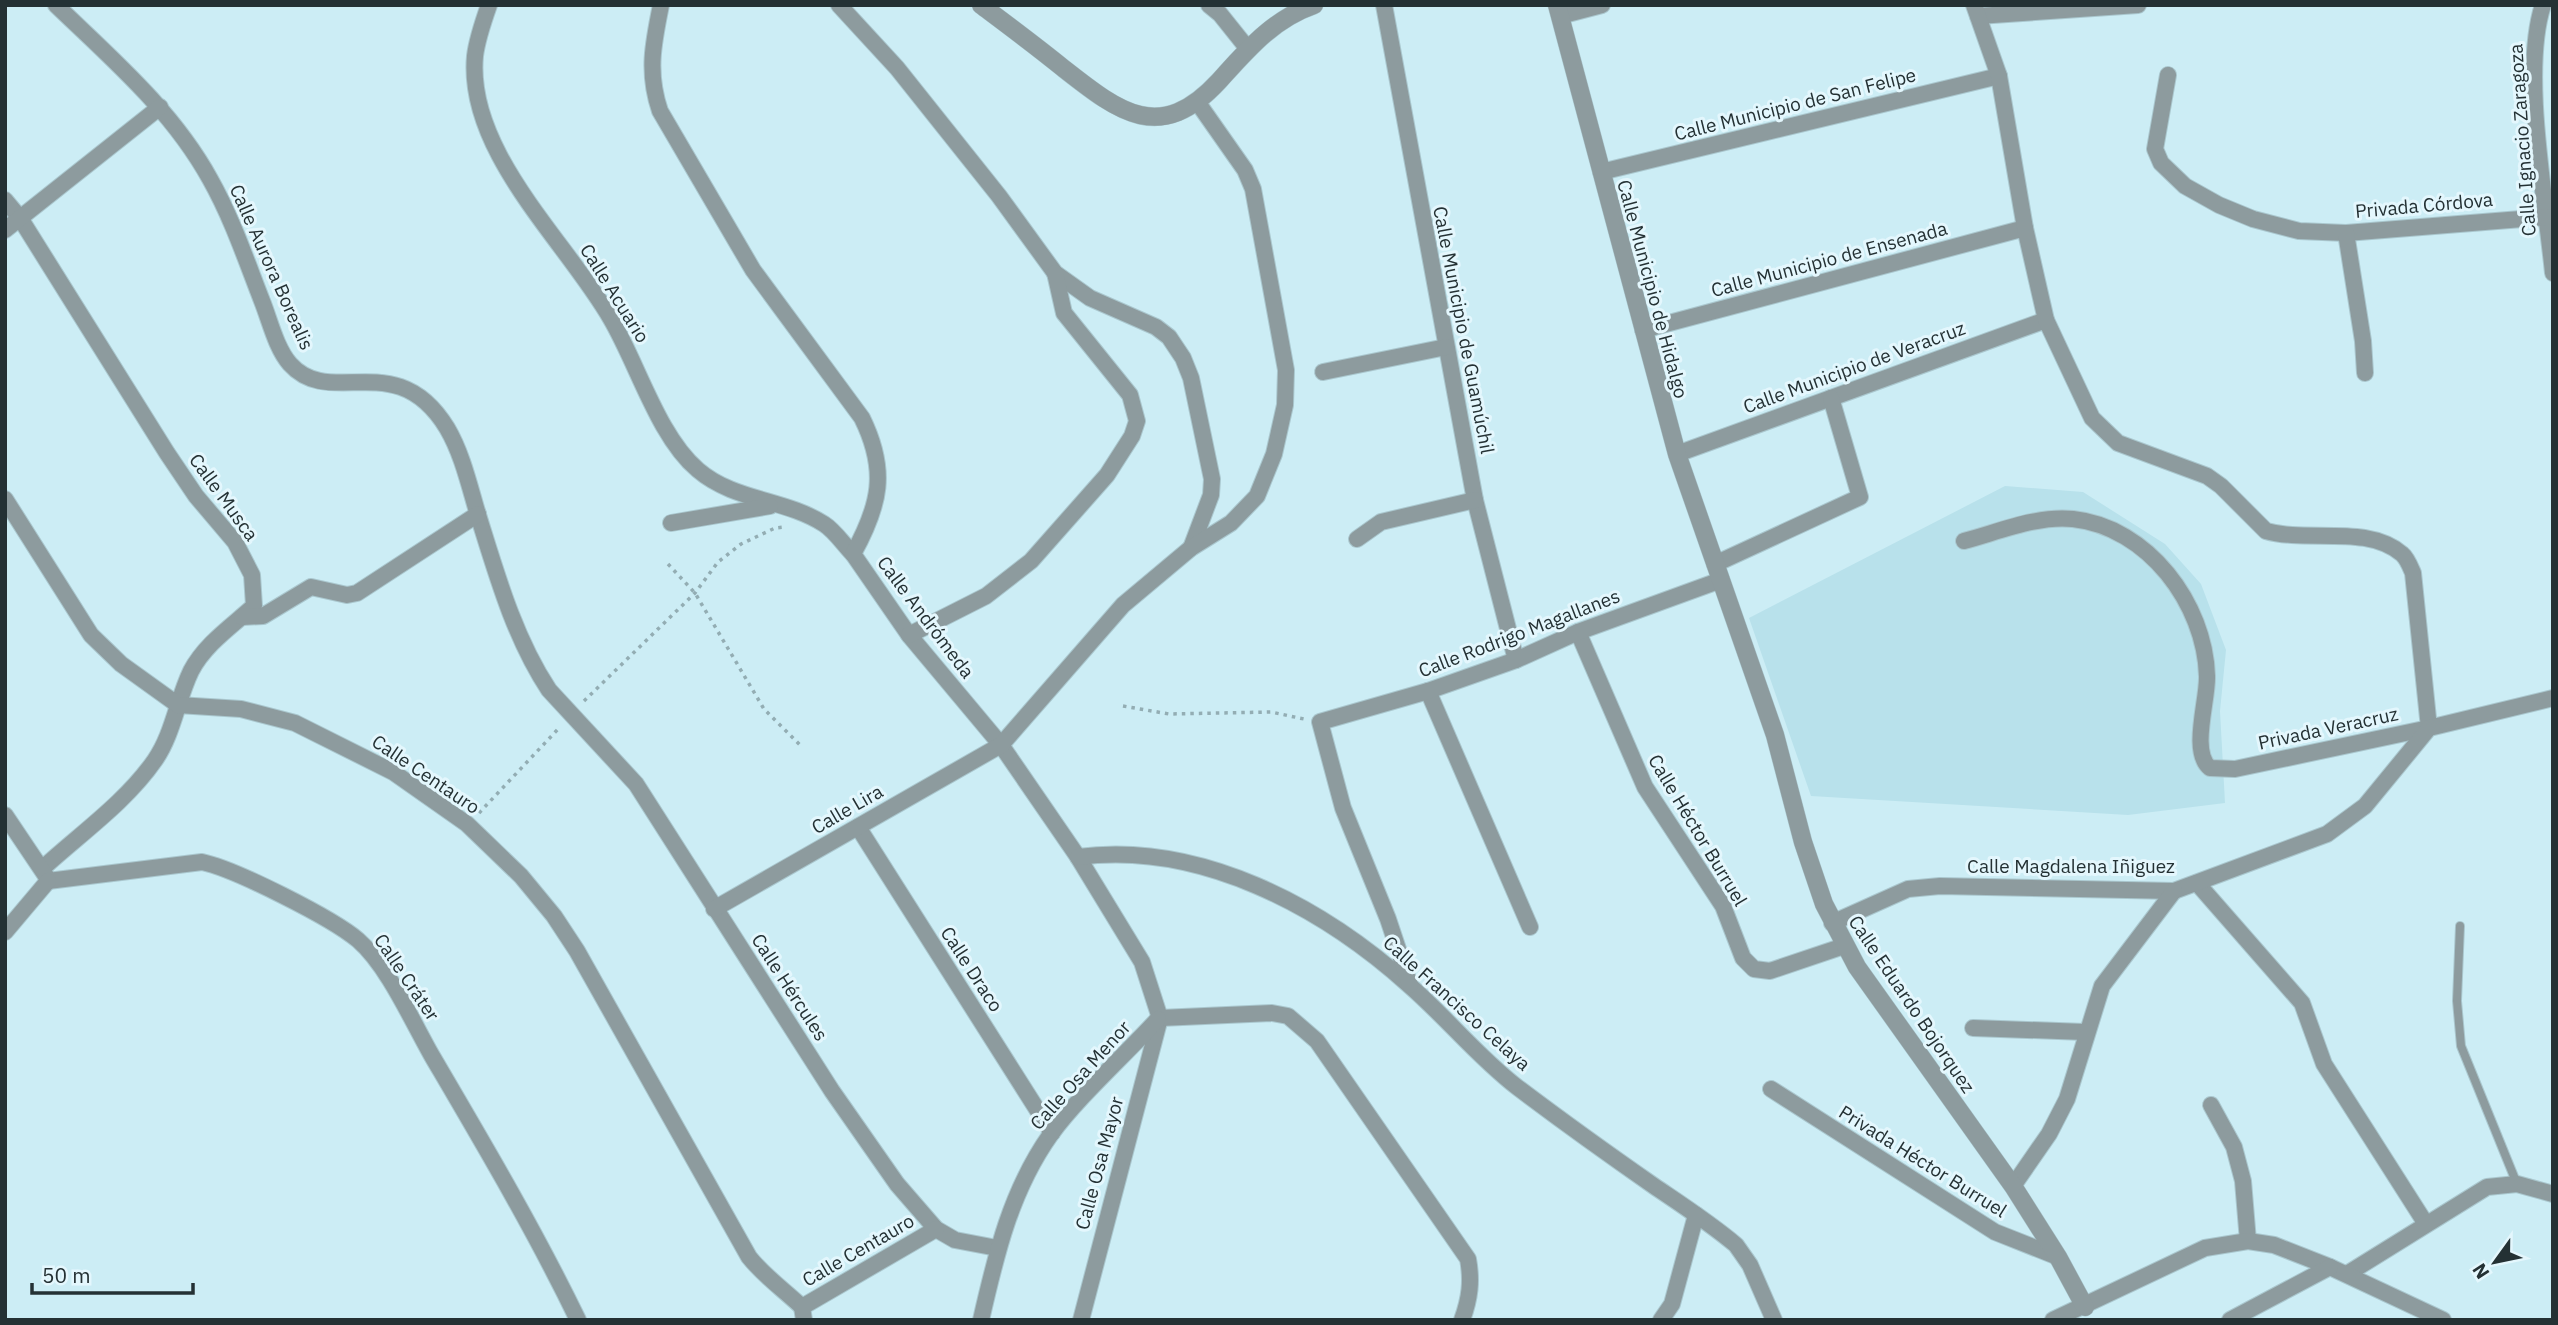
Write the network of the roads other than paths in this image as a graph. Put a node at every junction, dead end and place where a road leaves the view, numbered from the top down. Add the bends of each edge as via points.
1 (56, 5) edge
2 (489, 5) edge
3 (661, 5) edge
4 (839, 5) edge
5 (981, 5) edge
6 (1209, 5) edge
7 (1314, 5) edge
8 (1384, 5) edge
9 (1602, 5) edge
10 (2138, 5) edge
11 (2543, 5) edge
12 (1559, 10) edge
13 (1976, 10) edge
14 (1248, 49) junction
15 (2168, 75) dead end
16 (1999, 76) junction
17 (1198, 103) junction
18 (160, 107) junction
19 (1601, 172) junction
20 (5, 200) edge
21 (2547, 216) junction
22 (20, 218) junction
23 (2025, 228) junction
24 (5, 230) edge
25 (2347, 233) junction
26 (1055, 273) junction
27 (2553, 273) edge
28 (2046, 320) junction
29 (1643, 330) junction
30 (1446, 347) junction
31 (1323, 372) dead end
32 (2365, 373) dead end
33 (1831, 398) junction
34 (1677, 454) junction
35 (5, 499) edge
36 (1475, 500) junction
37 (773, 505) junction
38 (478, 514) junction
39 (671, 523) dead end
40 (1357, 540) dead end
41 (1964, 541) dead end
42 (1191, 548) junction
43 (853, 555) junction
44 (1718, 572) junction
45 (242, 617) junction
46 (1578, 632) junction
47 (909, 635) junction
48 (1516, 660) junction
49 (1428, 691) junction
50 (2553, 698) edge
51 (178, 705) junction
52 (572, 714) joint
53 (2429, 728) junction
54 (1001, 745) junction
55 (5, 815) edge
56 (858, 827) junction
57 (1078, 857) junction
58 (46, 874) junction
59 (2197, 883) junction
60 (2174, 891) junction
61 (714, 909) junction
62 (1832, 923) junction
63 (2460, 926) dead end
64 (1530, 927) dead end
65 (5, 932) edge
66 (1844, 946) junction
67 (1411, 986) junction
68 (1160, 1018) junction
69 (1973, 1028) dead end
70 (2085, 1032) junction
71 (1771, 1089) dead end
72 (2211, 1105) dead end
73 (1052, 1133) junction
74 (2517, 1184) junction
75 (2012, 1186) junction
76 (2553, 1194) edge
77 (1696, 1215) junction
78 (2426, 1224) junction
79 (936, 1229) junction
80 (2248, 1241) junction
81 (997, 1248) junction
82 (2058, 1257) junction
83 (2330, 1267) junction
84 (2347, 1274) junction
85 (2085, 1307) junction
86 (803, 1314) edge
87 (578, 1320) edge
88 (981, 1320) edge
89 (1081, 1320) edge
90 (1462, 1320) edge
91 (1661, 1320) edge
92 (1774, 1320) edge
93 (2053, 1320) edge
94 (2231, 1320) edge
95 (2443, 1320) edge

1 - 18 street, Calle Aurora Borealis
2 - 37 street, Calle Acuario via 475,57 476,83 488,129 518,185 611,318 680,450 698,470 727,489
3 - 43 street, Calle Andrómeda via 650,69 660,111 753,270 862,418 875,444 880,467 876,499
4 - 26 street via 897,68
5 - 17 street via 1120,110 1158,116 1176,114
6 - 14 street
7 - 14 street via 1285,18
8 - 30 street, Calle Municipio de Guamúchil
9 - 12 street
10 - 13 street
11 - 21 street, Calle Ignacio Zaragoza via 2534,50
12 - 19 street, Calle Municipio de Hidalgo
13 - 16 street
14 - 17 street
15 - 25 street, Privada Córdova via 2155,149 2171,175 2253,219 2300,231
16 - 19 street, Calle Municipio de San Felipe
16 - 23 street
17 - 42 street, Calle Lira via 1253,189 1286,370 1285,405 1274,454 1257,496 1231,523
18 - 22 street
18 - 38 street, Calle Aurora Borealis via 211,180 288,362 309,379 390,382 421,398 447,429
19 - 29 street, Calle Municipio de Hidalgo
20 - 22 street, Calle Musca
21 - 25 street, Privada Córdova
21 - 27 street, Calle Ignacio Zaragoza
22 - 24 street
22 - 45 street, Calle Musca via 167,453 235,542 252,575 254,606
23 - 28 street
23 - 29 street, Calle Municipio de Ensenada
25 - 32 street, Privada Córdova
26 - 42 street via 1090,298 1156,327 1183,358 1212,479 1211,495
26 - 47 street via 1064,313 1130,395 1137,421 1132,436 1107,475 1031,561 986,596
28 - 33 street, Calle Municipio de Veracruz
28 - 53 street via 2092,418 2118,443 2207,476 2266,531 2384,543 2404,555 2413,573
29 - 34 street, Calle Municipio de Hidalgo
30 - 31 street
30 - 36 street, Calle Municipio de Guamúchil
33 - 34 street, Calle Municipio de Veracruz
33 - 44 street, Calle Rodrigo Magallanes via 1860,497
34 - 44 street, Calle Municipio de Hidalgo
35 - 51 street via 91,635 121,664
36 - 40 street via 1381,522
36 - 48 street, Calle Municipio de Guamúchil
37 - 39 street
37 - 43 street, Calle Acuario via 825,524
38 - 45 street via 357,593 312,587 263,617
38 - 52 street, Calle Aurora Borealis via 525,649 549,690
41 - 53 street, Privada Veracruz via 2048,520 2073,519 2128,538 2155,559 2190,611 2203,644 2207,677 2202,759 2210,768 2235,769
42 - 54 street, Calle Lira via 1124,605
43 - 47 street, Calle Andrómeda
44 - 46 street, Calle Rodrigo Magallanes
44 - 62 street, Calle Eduardo Bojorquez via 1775,735 1813,873
45 - 51 street, Calle Musca via 213,642 192,669
46 - 48 street, Calle Rodrigo Magallanes
46 - 66 street, Calle Héctor Burruel via 1639,777 1723,906 1743,958 1754,969 1770,971
47 - 54 street, Calle Andrómeda
48 - 49 street, Calle Rodrigo Magallanes
49 - 64 street
49 - 67 street, Calle Rodrigo Magallanes via 1320,722 1343,808
50 - 53 street
51 - 58 street, Calle Musca via 155,760
51 - 86 street, Calle Centauro via 241,709 295,723 338,742 393,772 467,824 521,876 577,951 749,1257
52 - 61 street, Calle Hércules via 636,784
53 - 59 street, Calle Magdalena Iñiguez via 2385,785 2345,822 2294,848
54 - 56 street, Calle Lira
54 - 57 street, Calle Andrómeda
55 - 58 street
56 - 61 street, Calle Lira
56 - 73 street, Calle Draco
57 - 67 street, Calle Francisco Celaya via 1111,852 1163,859 1213,870 1261,888 1306,909
57 - 68 street, Calle Andrómeda via 1142,962
58 - 65 street, Calle Musca
58 - 87 street, Calle Cráter via 202,862 224,868 333,922 359,941 479,1131
59 - 60 street, Calle Magdalena Iñiguez
59 - 78 street via 2302,1003 2323,1064
60 - 62 street, Calle Magdalena Iñiguez via 1940,886 1908,889
60 - 70 street via 2102,986
61 - 79 street, Calle Hércules via 832,1091 897,1184
62 - 66 street, Calle Eduardo Bojorquez
63 - 74 lane via 2457,1001 2461,1046
66 - 75 street, Calle Eduardo Bojorquez
67 - 77 street, Calle Francisco Celaya via 1485,1061 1569,1127
68 - 73 street, Calle Osa Menor
68 - 89 street, Calle Osa Mayor
68 - 90 street via 1272,1013 1303,1026 1468,1259 1471,1288
69 - 70 street
70 - 75 street via 2067,1098 2049,1134
71 - 82 street, Privada Héctor Burruel via 1987,1227
72 - 80 street via 2234,1147 2243,1181
73 - 81 street, Calle Osa Menor via 1011,1207
74 - 76 street
74 - 78 street via 2487,1187
75 - 82 street, Calle Eduardo Bojorquez
77 - 91 street via 1672,1304
77 - 92 street, Calle Francisco Celaya via 1744,1254
78 - 84 street
79 - 81 street, Calle Hércules via 955,1240
79 - 86 street, Calle Centauro
80 - 83 street via 2274,1245
80 - 85 street via 2205,1248
81 - 88 street, Calle Osa Menor
82 - 85 street, Calle Eduardo Bojorquez
83 - 84 street
83 - 94 street
84 - 95 street
85 - 93 street

